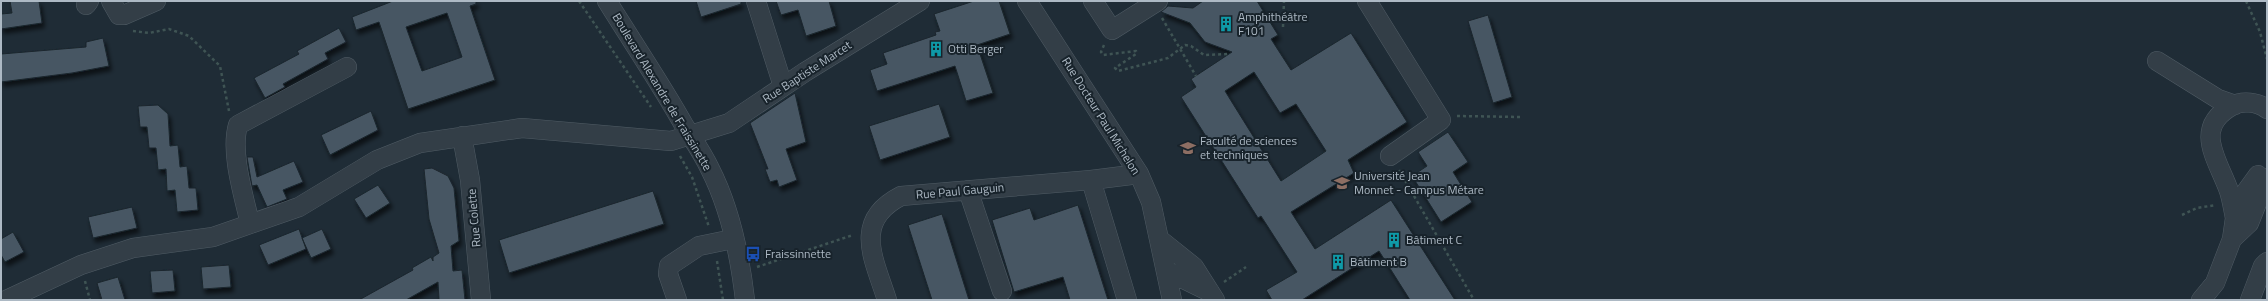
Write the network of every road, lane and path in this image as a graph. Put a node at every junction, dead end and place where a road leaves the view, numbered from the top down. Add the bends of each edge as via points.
1 (156, 1) edge
2 (580, 1) edge
3 (607, 1) edge
4 (756, 1) edge
5 (920, 1) edge
6 (1027, 1) edge
7 (1093, 1) edge
8 (1158, 1) edge
9 (1284, 1) edge
10 (1367, 1) edge
11 (2246, 1) edge
12 (115, 8) edge
13 (1283, 27) dead end
14 (1112, 30) junction
15 (1170, 31) dead end
16 (1180, 48) junction
17 (1230, 54) dead end
18 (2267, 59) edge
19 (2154, 65) dead end
20 (347, 67) dead end
21 (1196, 76) dead end
22 (783, 86) junction
23 (651, 108) dead end
24 (2229, 108) junction
25 (2267, 109) edge
26 (1522, 117) dead end
27 (1441, 120) junction
28 (238, 125) junction
29 (462, 136) junction
30 (691, 136) junction
31 (671, 141) junction
32 (1390, 156) joint
33 (2218, 163) junction
34 (1139, 174) junction
35 (2264, 174) edge
36 (1091, 180) junction
37 (968, 190) junction
38 (2219, 205) dead end
39 (2182, 215) dead end
40 (2235, 218) junction
41 (250, 224) junction
42 (871, 229) junction
43 (733, 239) junction
44 (1159, 239) junction
45 (2232, 239) junction
46 (714, 242) junction
47 (2267, 262) edge
48 (1246, 267) dead end
49 (1167, 271) junction
50 (742, 272) junction
51 (1002, 291) dead end
52 (2214, 291) edge
53 (1216, 292) edge
54 (6, 300) edge
55 (481, 300) edge
56 (677, 300) edge
57 (723, 300) edge
58 (745, 300) edge
59 (887, 300) edge
60 (1127, 300) edge
61 (1172, 300) edge
62 (1474, 300) edge
63 (2201, 300) edge
64 (2250, 300) edge

1 - 12 street via 124,15
2 - 23 path
3 - 30 street, Boulevard Alexandre de Fraissinette
4 - 22 street
5 - 22 street, Rue Baptiste Marcet
6 - 34 street, Rue Docteur Paul Michelon
7 - 14 street
8 - 14 street
9 - 13 path
10 - 27 street
11 - 18 path via 2260,32
12 - 28 path via 130,30 149,33 169,29 190,36 220,66 230,111
14 - 16 path via 1101,52 1103,55 1136,51 1136,54 1115,68 1118,71 1168,58
15 - 16 path
16 - 17 path via 1185,45 1191,46 1204,55 1211,56
16 - 21 path
19 - 24 street via 2218,99
20 - 28 street
22 - 30 street, Rue Baptiste Marcet via 729,123
24 - 25 street via 2249,102
24 - 33 street via 2214,123 2210,137 2212,151
26 - 27 path via 1456,116
27 - 32 street
28 - 41 street via 235,136 241,184
29 - 31 street, Rue Baptiste Marcet via 522,128
29 - 41 street, Rue Baptiste Marcet via 420,143 376,160 298,207
29 - 55 street, Rue Colette via 470,180
30 - 31 street, Rue Baptiste Marcet
30 - 43 street, Boulevard Alexandre de Fraissinette via 710,169 724,204
31 - 46 path via 692,177
32 - 62 path
33 - 35 street via 2243,177
33 - 40 street via 2230,193
34 - 36 street, Rue Paul Gauguin
34 - 44 street, Rue Docteur Paul Michelon via 1150,202
35 - 40 street via 2245,193
35 - 45 street via 2249,223
36 - 37 street, Rue Paul Gauguin
36 - 60 street
37 - 42 street, Rue Paul Gauguin via 901,196 882,208
37 - 51 street
38 - 39 path via 2198,208
40 - 45 street
41 - 54 street, Rue Baptiste Marcet via 213,237 126,251 81,265
42 - 50 path
42 - 59 street, Rue Paul Gauguin via 870,248
43 - 46 street
43 - 50 street, Boulevard Alexandre de Fraissinette
44 - 49 street, Rue Docteur Paul Michelon
44 - 53 street via 1194,267
45 - 52 street
46 - 56 street via 699,246 669,266 668,274
46 - 57 path
47 - 64 street via 2262,266
48 - 53 path
49 - 53 street
49 - 61 street, Rue Docteur Paul Michelon
50 - 58 street, Boulevard Alexandre de Fraissinette
52 - 63 street

